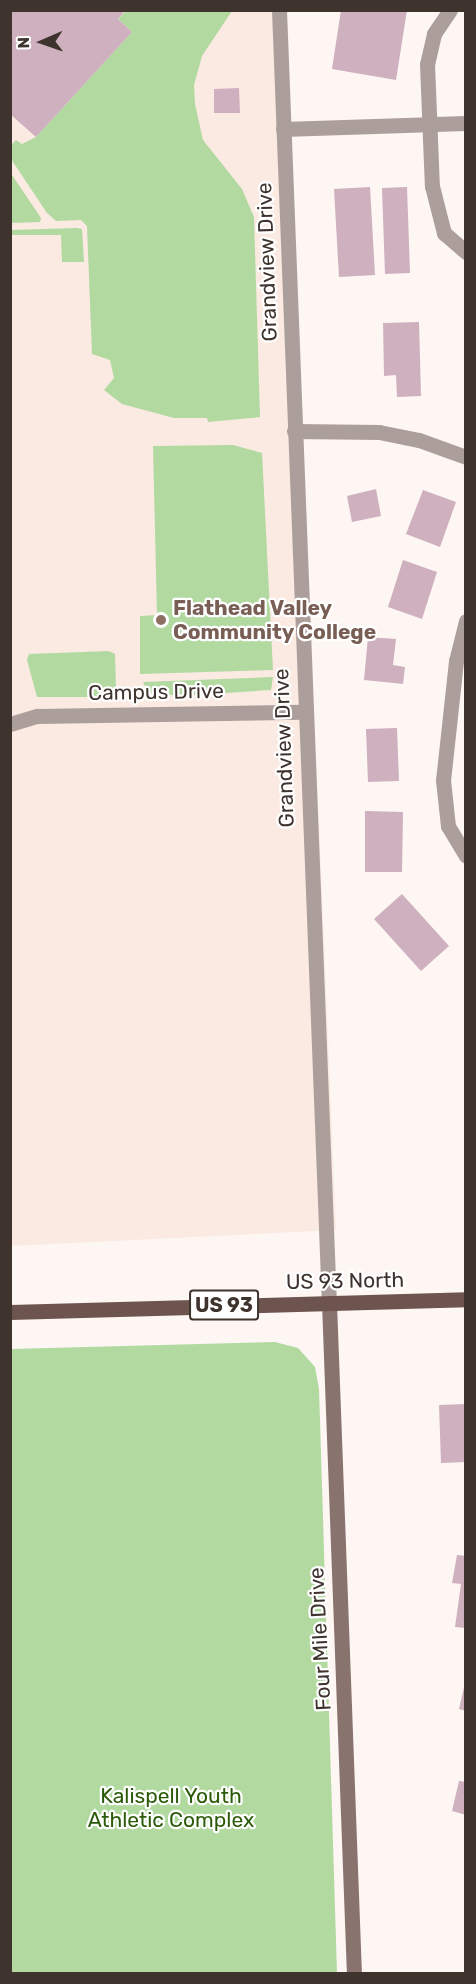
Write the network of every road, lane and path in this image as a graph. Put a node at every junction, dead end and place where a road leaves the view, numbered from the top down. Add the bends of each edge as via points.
1 (279, 10) edge
2 (450, 10) edge
3 (465, 123) edge
4 (428, 125) junction
5 (283, 129) junction
6 (465, 252) edge
7 (294, 431) junction
8 (465, 457) edge
9 (465, 621) edge
10 (303, 712) junction
11 (10, 724) edge
12 (465, 856) edge
13 (465, 1299) edge
14 (329, 1303) junction
15 (10, 1312) edge
16 (354, 1974) edge

1 - 5 street, Grandview Drive
2 - 4 street via 429,48
3 - 4 street
4 - 5 street
4 - 6 street via 437,218 444,233
5 - 7 street, Grandview Drive
7 - 8 street via 379,432 419,440
7 - 10 street, Grandview Drive
9 - 12 street via 456,661 443,780 448,826
10 - 11 street, Campus Drive via 37,716
10 - 14 street, Grandview Drive
13 - 14 main road, US 93 North / US 93
14 - 15 main road, US 93 North / US 93
14 - 16 street, Four Mile Drive

